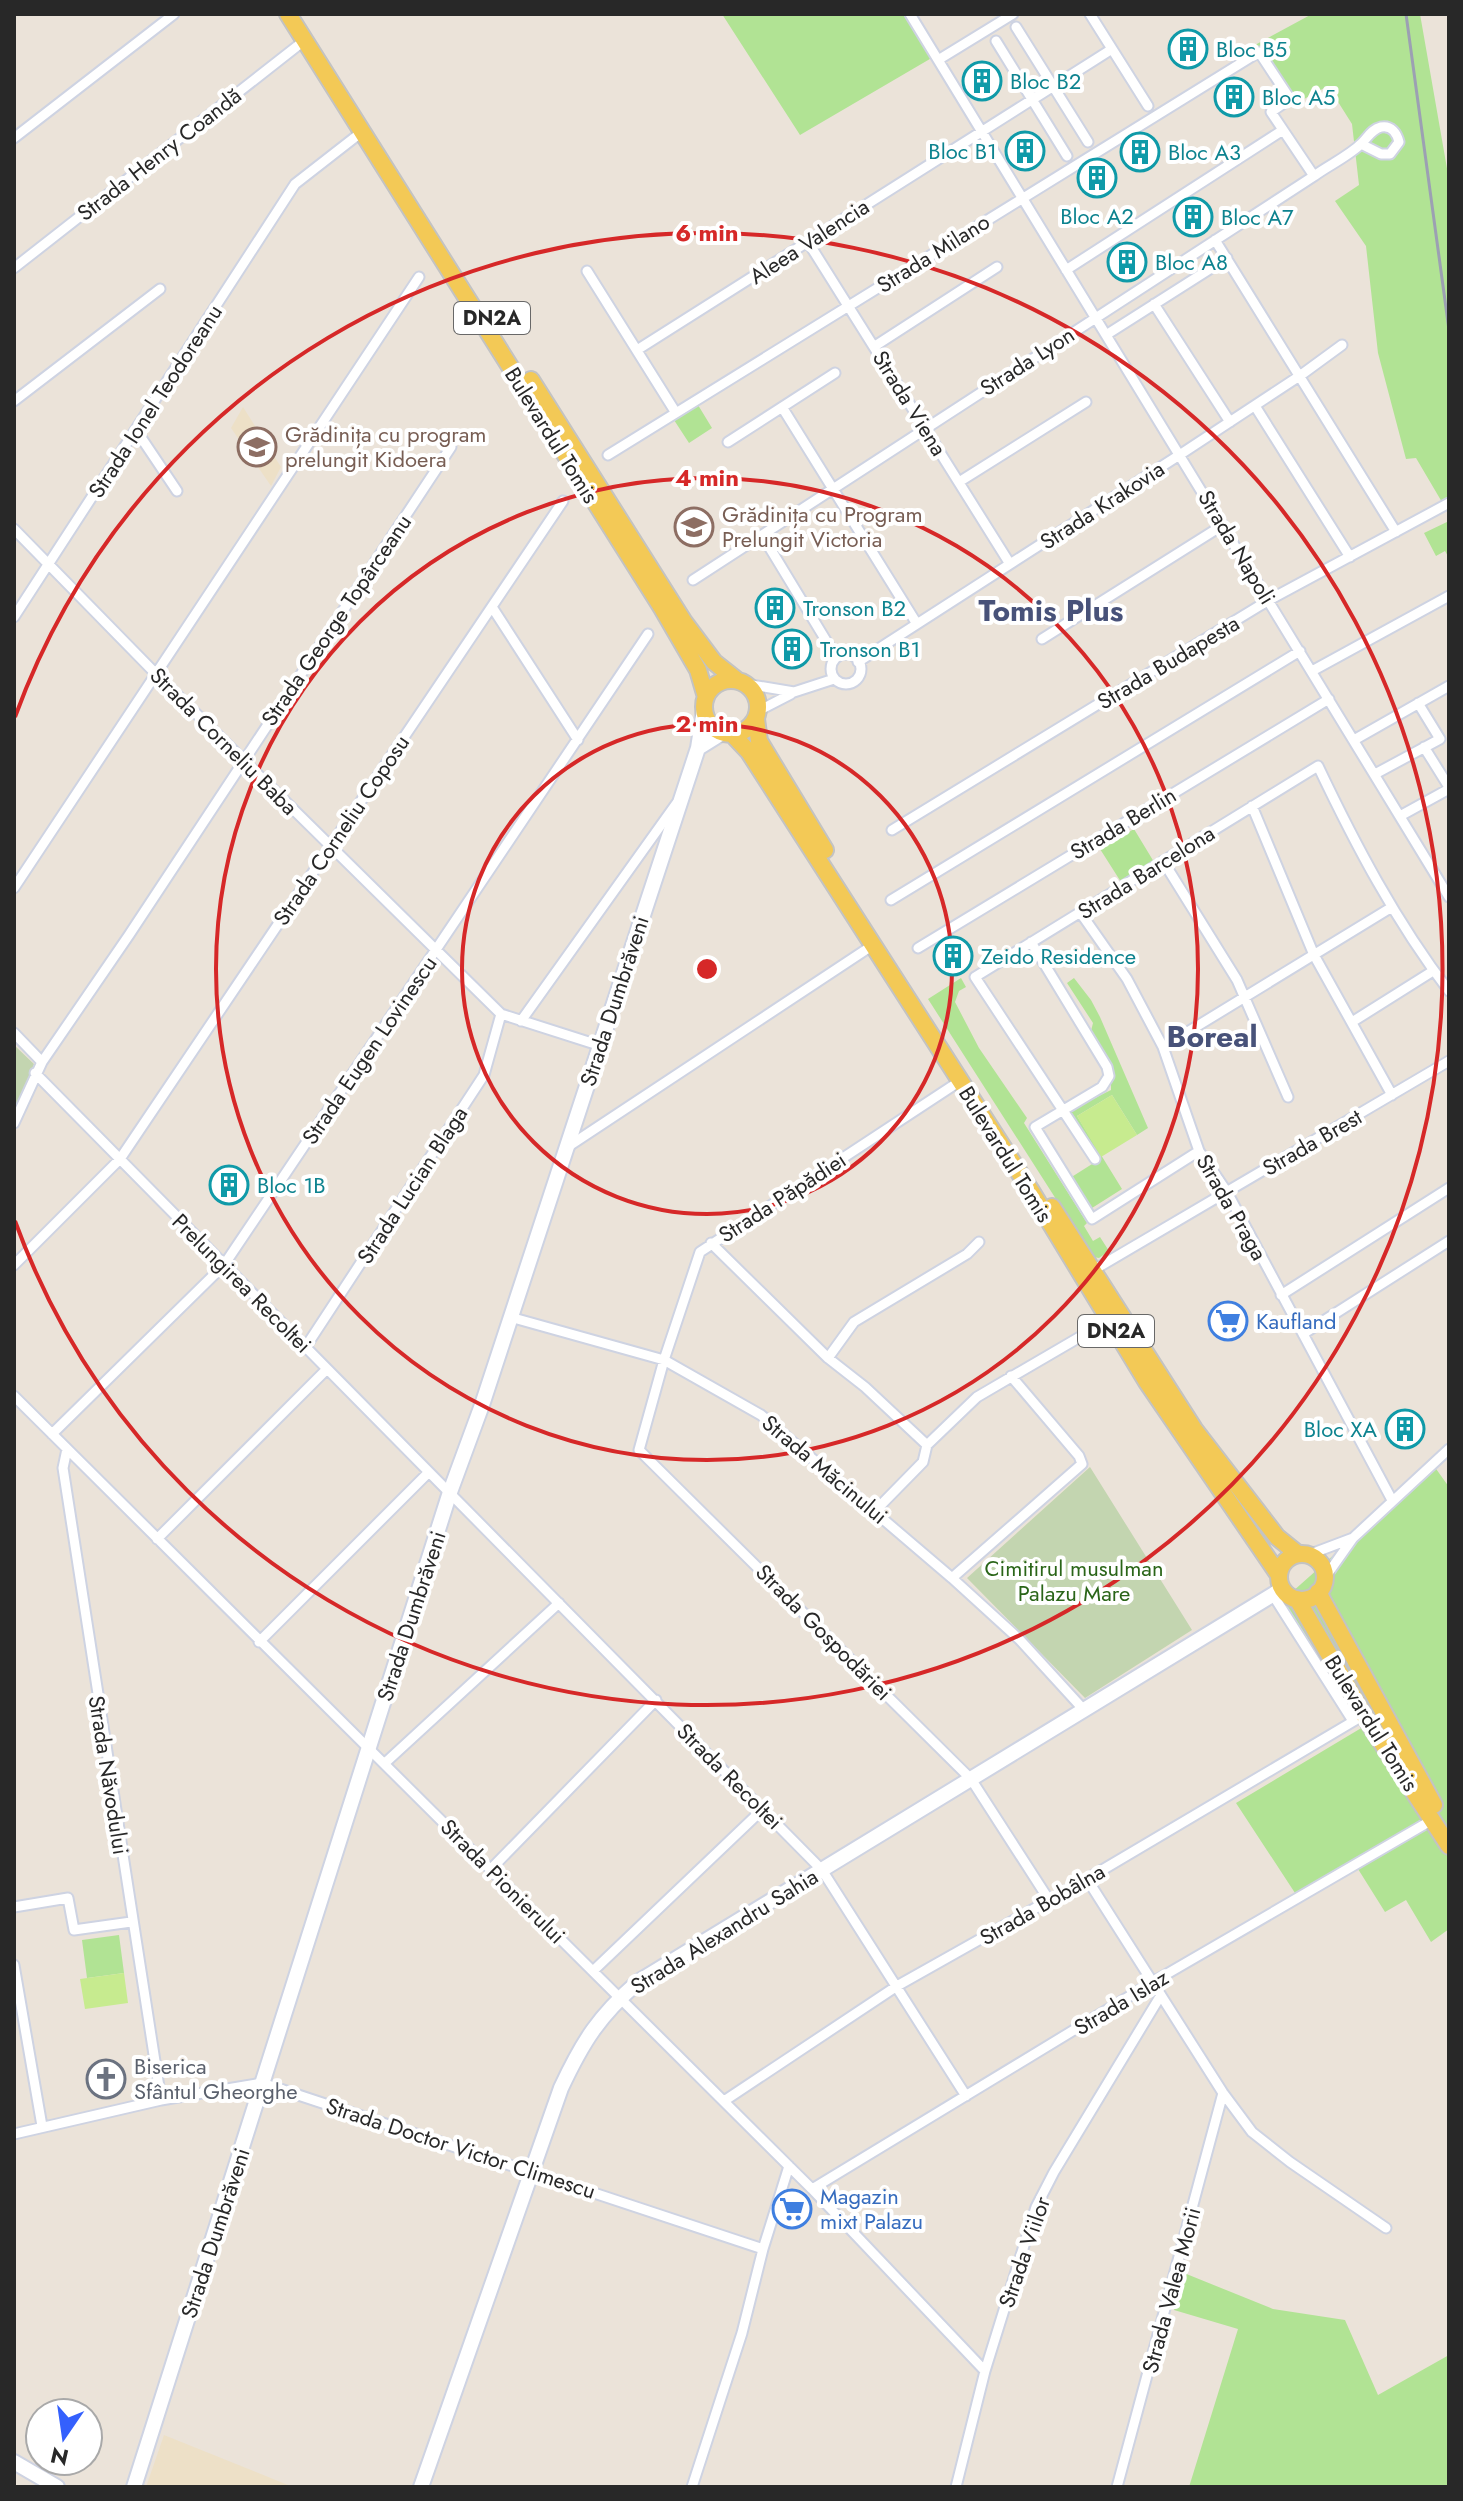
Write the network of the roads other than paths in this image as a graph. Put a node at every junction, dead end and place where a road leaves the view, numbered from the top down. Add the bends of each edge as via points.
1 (174, 14) edge
2 (288, 14) edge
3 (301, 14) edge
4 (910, 14) edge
5 (1013, 14) edge
6 (1090, 14) edge
7 (1016, 27) dead end
8 (305, 40) junction
9 (996, 41) dead end
10 (1112, 49) junction
11 (938, 60) junction
12 (1053, 86) junction
13 (1031, 99) junction
14 (1148, 106) dead end
15 (980, 130) junction
16 (1283, 130) junction
17 (363, 131) junction
18 (14, 138) edge
19 (1088, 142) dead end
20 (1361, 144) dead end
21 (1067, 156) dead end
22 (1314, 176) junction
23 (1022, 199) junction
24 (1215, 240) junction
25 (808, 242) junction
26 (1227, 258) junction
27 (997, 267) dead end
28 (14, 268) edge
29 (1066, 270) junction
30 (587, 271) dead end
31 (419, 277) dead end
32 (160, 289) dead end
33 (1154, 304) junction
34 (850, 305) junction
35 (1094, 317) junction
36 (1106, 335) junction
37 (1342, 345) dead end
38 (875, 346) junction
39 (637, 350) junction
40 (835, 373) dead end
41 (1301, 375) junction
42 (14, 401) edge
43 (1086, 402) dead end
44 (1255, 406) junction
45 (782, 407) junction
46 (676, 413) junction
47 (1230, 422) junction
48 (925, 428) junction
49 (136, 430) junction
50 (728, 442) dead end
51 (451, 447) dead end
52 (1181, 454) junction
53 (608, 455) dead end
54 (959, 482) junction
55 (833, 488) junction
56 (177, 491) dead end
57 (563, 501) dead end
58 (1449, 503) edge
59 (1223, 525) junction
60 (14, 529) edge
61 (1396, 532) junction
62 (762, 535) junction
63 (1350, 557) junction
64 (49, 564) junction
65 (1010, 564) junction
66 (693, 580) dead end
67 (1449, 596) edge
68 (1269, 600) junction
69 (492, 607) junction
70 (14, 617) edge
71 (917, 624) junction
72 (648, 634) dead end
73 (1042, 639) dead end
74 (1300, 651) junction
75 (836, 657) junction
76 (858, 662) junction
77 (1312, 671) junction
78 (156, 674) junction
79 (834, 679) junction
80 (742, 682) junction
81 (1449, 686) edge
82 (794, 692) junction
83 (1329, 699) junction
84 (1418, 703) junction
85 (705, 704) junction
86 (757, 715) junction
87 (727, 734) junction
88 (578, 740) junction
89 (1354, 740) junction
90 (1424, 747) junction
91 (698, 748) junction
92 (243, 760) junction
93 (1375, 774) junction
94 (1449, 788) edge
95 (682, 794) junction
96 (1252, 806) junction
97 (1400, 816) junction
98 (892, 830) dead end
99 (330, 845) junction
100 (1163, 861) junction
101 (1449, 872) edge
102 (1438, 879) junction
103 (14, 888) edge
104 (1449, 897) edge
105 (891, 900) dead end
106 (1392, 907) junction
107 (1080, 912) junction
108 (1031, 942) junction
109 (873, 945) junction
110 (918, 948) dead end
111 (436, 951) junction
112 (1314, 955) junction
113 (1433, 971) junction
114 (1449, 991) edge
115 (1244, 997) junction
116 (501, 1014) junction
117 (521, 1021) junction
118 (1352, 1022) junction
119 (14, 1033) edge
120 (598, 1045) junction
121 (1163, 1047) junction
122 (1449, 1061) edge
123 (42, 1062) junction
124 (35, 1073) junction
125 (960, 1081) junction
126 (1392, 1095) junction
127 (1288, 1097) dead end
128 (1063, 1111) junction
129 (14, 1123) edge
130 (566, 1148) junction
131 (1199, 1151) junction
132 (120, 1159) junction
133 (1095, 1159) dead end
134 (1449, 1188) edge
135 (1227, 1192) junction
136 (1449, 1241) edge
137 (979, 1242) dead end
138 (711, 1243) junction
139 (14, 1265) edge
140 (224, 1265) junction
141 (1092, 1271) junction
142 (1281, 1295) junction
143 (510, 1317) junction
144 (1109, 1320) junction
145 (1303, 1334) junction
146 (305, 1348) junction
147 (828, 1358) junction
148 (664, 1360) junction
149 (327, 1369) junction
150 (1011, 1376) junction
151 (14, 1396) edge
152 (52, 1434) junction
153 (927, 1445) junction
154 (67, 1449) junction
155 (1449, 1449) edge
156 (428, 1473) junction
157 (450, 1492) junction
158 (1392, 1500) junction
159 (875, 1511) junction
160 (1353, 1538) junction
161 (157, 1539) junction
162 (1303, 1554) junction
163 (952, 1578) junction
164 (1321, 1585) junction
165 (1283, 1589) junction
166 (559, 1603) junction
167 (259, 1642) junction
168 (656, 1700) junction
169 (1084, 1710) junction
170 (1359, 1718) junction
171 (369, 1747) junction
172 (385, 1763) junction
173 (971, 1779) junction
174 (763, 1809) junction
175 (1432, 1820) junction
176 (1449, 1830) edge
177 (1449, 1846) edge
178 (491, 1869) junction
179 (822, 1870) junction
180 (1087, 1879) junction
181 (1049, 1900) junction
182 (14, 1907) edge
183 (131, 1922) junction
184 (14, 1965) edge
185 (593, 1971) junction
186 (1153, 1982) junction
187 (897, 1986) junction
188 (1161, 1995) junction
189 (620, 1998) junction
190 (262, 2083) junction
191 (1223, 2093) junction
192 (966, 2096) junction
193 (161, 2100) junction
194 (724, 2101) junction
195 (42, 2126) junction
196 (14, 2134) edge
197 (789, 2166) junction
198 (530, 2171) junction
199 (812, 2189) junction
200 (1386, 2228) dead end
201 (763, 2249) junction
202 (985, 2371) junction
203 (14, 2462) edge
204 (57, 2487) edge
205 (134, 2487) edge
206 (421, 2487) edge
207 (692, 2487) edge
208 (956, 2487) edge
209 (1117, 2487) edge

1 - 18 street
2 - 8 main road, Bulevardul Tomis / DN2A
3 - 80 main road, Bulevardul Tomis / DN2A via 684,622 714,662
4 - 11 street, Strada Napoli
5 - 11 street
6 - 10 street
7 - 12 street
8 - 17 main road, Bulevardul Tomis / DN2A
8 - 28 street, Strada Henry Coandă
9 - 13 street
10 - 12 street, Aleea Valencia
10 - 14 street
11 - 15 street, Strada Napoli
12 - 13 street, Aleea Valencia
12 - 19 street
13 - 15 street, Aleea Valencia
13 - 21 street
15 - 23 street, Strada Napoli
15 - 25 street, Aleea Valencia
16 - 22 street
16 - 23 street, Strada Milano via 1271,112 1290,99 1259,52
16 - 29 street
17 - 49 street, Strada Ionel Teodoreanu via 295,184
17 - 85 main road, Bulevardul Tomis / DN2A via 662,608 698,670
20 - 22 street, Strada Lyon
22 - 24 street, Strada Lyon
23 - 29 street, Strada Napoli
23 - 34 street, Strada Milano
24 - 26 street
24 - 35 street, Strada Lyon
25 - 34 street, Strada Viena
25 - 39 street, Aleea Valencia
26 - 33 street, Strada Lyon
26 - 41 street
27 - 38 street
29 - 35 street, Strada Napoli
30 - 39 street
31 - 78 street
32 - 42 street
33 - 36 street, Strada Lyon
33 - 47 street
34 - 38 street, Strada Viena
34 - 46 street, Strada Milano
35 - 36 street, Strada Napoli
35 - 48 street, Strada Lyon
36 - 52 street, Strada Napoli
37 - 41 street, Strada Krakovia
38 - 48 street, Strada Viena
39 - 46 street
40 - 45 street
41 - 44 street, Strada Krakovia
41 - 61 street
43 - 54 street
44 - 47 street, Strada Krakovia
44 - 63 street
45 - 50 street
45 - 55 street
46 - 53 street, Strada Milano
47 - 52 street, Strada Krakovia
48 - 54 street, Strada Viena
48 - 55 street, Strada Lyon
49 - 56 street
49 - 64 street, Strada Ionel Teodoreanu
51 - 92 street, Strada George Topârceanu
52 - 59 street, Strada Napoli
52 - 65 street, Strada Krakovia
54 - 65 street, Strada Viena
55 - 62 street, Strada Lyon
55 - 71 street
57 - 69 street, Strada Corneliu Coposu
58 - 61 street, Strada Budapesta
59 - 68 street, Strada Napoli
59 - 73 street
60 - 64 street, Strada Corneliu Baba
61 - 63 street, Strada Budapesta
62 - 66 street, Strada Lyon
62 - 75 street
63 - 68 street, Strada Budapesta
64 - 70 street, Strada Ionel Teodoreanu
64 - 78 street, Strada Corneliu Baba
65 - 71 street, Strada Krakovia
67 - 77 street
68 - 74 street, Strada Napoli
68 - 98 street, Strada Budapesta
69 - 88 street
69 - 99 street, Strada Corneliu Coposu
71 - 76 street, Strada Krakovia
72 - 88 street, Strada Eugen Lovinescu
74 - 77 street, Strada Napoli
74 - 105 street
75 - 76 street via 848,655
75 - 79 street
76 - 79 street via 856,680 846,685
77 - 83 street, Strada Napoli
78 - 92 street, Strada Corneliu Baba
78 - 103 street
79 - 82 street
80 - 82 street
80 - 85 main road via 719,683
80 - 86 main road, DN2A via 756,695
81 - 84 street
82 - 86 street
83 - 89 street, Strada Napoli
83 - 110 street, Strada Berlin
84 - 89 street
84 - 90 street via 1440,739
85 - 87 main road, DN2A via 708,722
85 - 91 street, Strada Dumbrăveni
86 - 87 main road via 749,728
86 - 141 main road, Bulevardul Tomis / DN2A via 759,741 785,787
87 - 91 street
87 - 109 main road, Bulevardul Tomis / DN2A via 749,752
88 - 111 street, Strada Eugen Lovinescu
89 - 93 street, Strada Napoli
90 - 93 street
90 - 94 street
91 - 95 street, Strada Dumbrăveni
92 - 99 street, Strada Corneliu Baba
92 - 123 street, Strada George Topârceanu
93 - 97 street, Strada Napoli
94 - 97 street
95 - 117 street
95 - 120 street, Strada Dumbrăveni
96 - 100 street, Strada Barcelona
96 - 106 street, Strada Barcelona via 1318,766
96 - 112 street
97 - 102 street, Strada Napoli
99 - 111 street, Strada Corneliu Baba
99 - 132 street, Strada Corneliu Coposu
100 - 107 street, Strada Barcelona
100 - 115 street
101 - 102 street
102 - 104 street, Strada Napoli
106 - 112 street
106 - 113 street
107 - 108 street, Strada Barcelona
107 - 121 street, Strada Praga via 1127,979
108 - 128 street via 1109,1076 1102,1087
108 - 128 street, Strada Barcelona via 975,977
109 - 125 main road, Bulevardul Tomis / DN2A
109 - 130 street
111 - 116 street, Strada Corneliu Baba
111 - 140 street, Strada Eugen Lovinescu
112 - 115 street
112 - 118 street
113 - 114 street
113 - 118 street
115 - 121 street
115 - 127 street
116 - 117 street, Strada Corneliu Baba
116 - 146 street, Strada Lucian Blaga via 484,1075
117 - 120 street, Strada Corneliu Baba
118 - 126 street
119 - 123 street
120 - 130 street, Strada Dumbrăveni
121 - 131 street, Strada Praga
122 - 126 street, Strada Brest
123 - 124 street, Strada George Topârceanu
124 - 129 street, Strada George Topârceanu
124 - 132 street, Prelungirea Recoltei
125 - 138 street, Strada Păpădiei
125 - 144 main road, Bulevardul Tomis / DN2A
126 - 135 street, Strada Brest
128 - 131 street via 1035,1127 1092,1219
128 - 133 street
130 - 143 street, Strada Dumbrăveni
131 - 135 street, Strada Praga
132 - 139 street, Strada Corneliu Coposu
132 - 140 street, Prelungirea Recoltei
134 - 142 street
135 - 141 street, Strada Brest
135 - 142 street, Strada Praga
136 - 145 street
137 - 147 street via 854,1322
138 - 147 street
138 - 148 street, Strada Păpădiei via 700,1252
140 - 146 street, Prelungirea Recoltei
140 - 152 street, Strada Eugen Lovinescu
141 - 162 main road, Bulevardul Tomis / DN2A via 1194,1429 1277,1537
142 - 145 street, Strada Praga
143 - 148 street, Strada Măcinului
143 - 157 street, Strada Dumbrăveni
144 - 150 street
144 - 165 main road, Bulevardul Tomis / DN2A via 1256,1538
145 - 158 street, Strada Praga
146 - 149 street, Prelungirea Recoltei
147 - 153 street
148 - 159 street, Strada Măcinului via 761,1415
148 - 173 street, Strada Gospodăriei via 639,1450
149 - 156 street, Prelungirea Recoltei
149 - 161 street
150 - 153 street via 977,1397
150 - 163 street via 1082,1464
151 - 152 street, Strada Pionierului
152 - 154 street, Strada Pionierului
153 - 159 street via 923,1462
154 - 161 street, Strada Pionierului
154 - 183 street, Strada Năvodului via 63,1468
155 - 158 street
156 - 157 street, Prelungirea Recoltei
156 - 167 street
157 - 166 street, Strada Recoltei
157 - 171 street, Strada Dumbrăveni
158 - 160 street
159 - 163 street, Strada Măcinului
160 - 162 street
160 - 164 street
161 - 167 street, Strada Pionierului
162 - 164 main road via 1323,1568
162 - 165 main road via 1282,1565
163 - 169 street, Strada Măcinului via 1020,1640
164 - 165 main road via 1304,1599
164 - 176 main road, Bulevardul Tomis
165 - 169 street, Strada Alexandru Sahia
165 - 170 main road, Bulevardul Tomis / DN2A
165 - 170 street
166 - 168 street, Strada Recoltei
166 - 172 street
167 - 171 street, Strada Pionierului
168 - 174 street, Strada Recoltei
168 - 178 street
169 - 173 street, Strada Alexandru Sahia
170 - 175 main road, Bulevardul Tomis / DN2A
170 - 180 street, Strada Bobâlna
171 - 172 street, Strada Pionierului
171 - 190 street, Strada Dumbrăveni
172 - 178 street, Strada Pionierului
173 - 179 street, Strada Alexandru Sahia
173 - 181 street, Strada Gospodăriei
174 - 179 street, Strada Recoltei
174 - 185 street
175 - 177 main road, Bulevardul Tomis / DN2A
175 - 186 street, Strada Islaz
178 - 185 street, Strada Pionierului
179 - 187 street, Strada Recoltei
179 - 189 street, Strada Alexandru Sahia
180 - 181 street, Strada Bobâlna
180 - 186 street
181 - 187 street, Strada Bobâlna
182 - 183 street via 68,1898 74,1930
183 - 193 street, Strada Năvodului
184 - 195 street
185 - 189 street, Strada Pionierului
186 - 188 street
186 - 192 street, Strada Islaz
187 - 192 street, Strada Recoltei
187 - 194 street, Strada Bobâlna
188 - 191 street
188 - 202 street, Strada Viilor via 1036,2207
189 - 194 street, Strada Pionierului
189 - 198 street, Strada Alexandru Sahia via 581,2044
190 - 193 street, Strada Doctor Victor Climescu
190 - 198 street, Strada Doctor Victor Climescu
190 - 205 street, Strada Dumbrăveni
191 - 200 street via 1252,2132
191 - 209 street, Strada Valea Morii
192 - 199 street, Strada Islaz
193 - 195 street, Strada Doctor Victor Climescu
194 - 197 street, Strada Pionierului
195 - 196 street, Strada Doctor Victor Climescu
197 - 199 street, Strada Pionierului
197 - 201 street
198 - 201 street, Strada Doctor Victor Climescu
198 - 206 street, Strada Alexandru Sahia
199 - 202 street, Strada Pionierului
201 - 207 street
202 - 208 street, Strada Viilor
203 - 204 street

